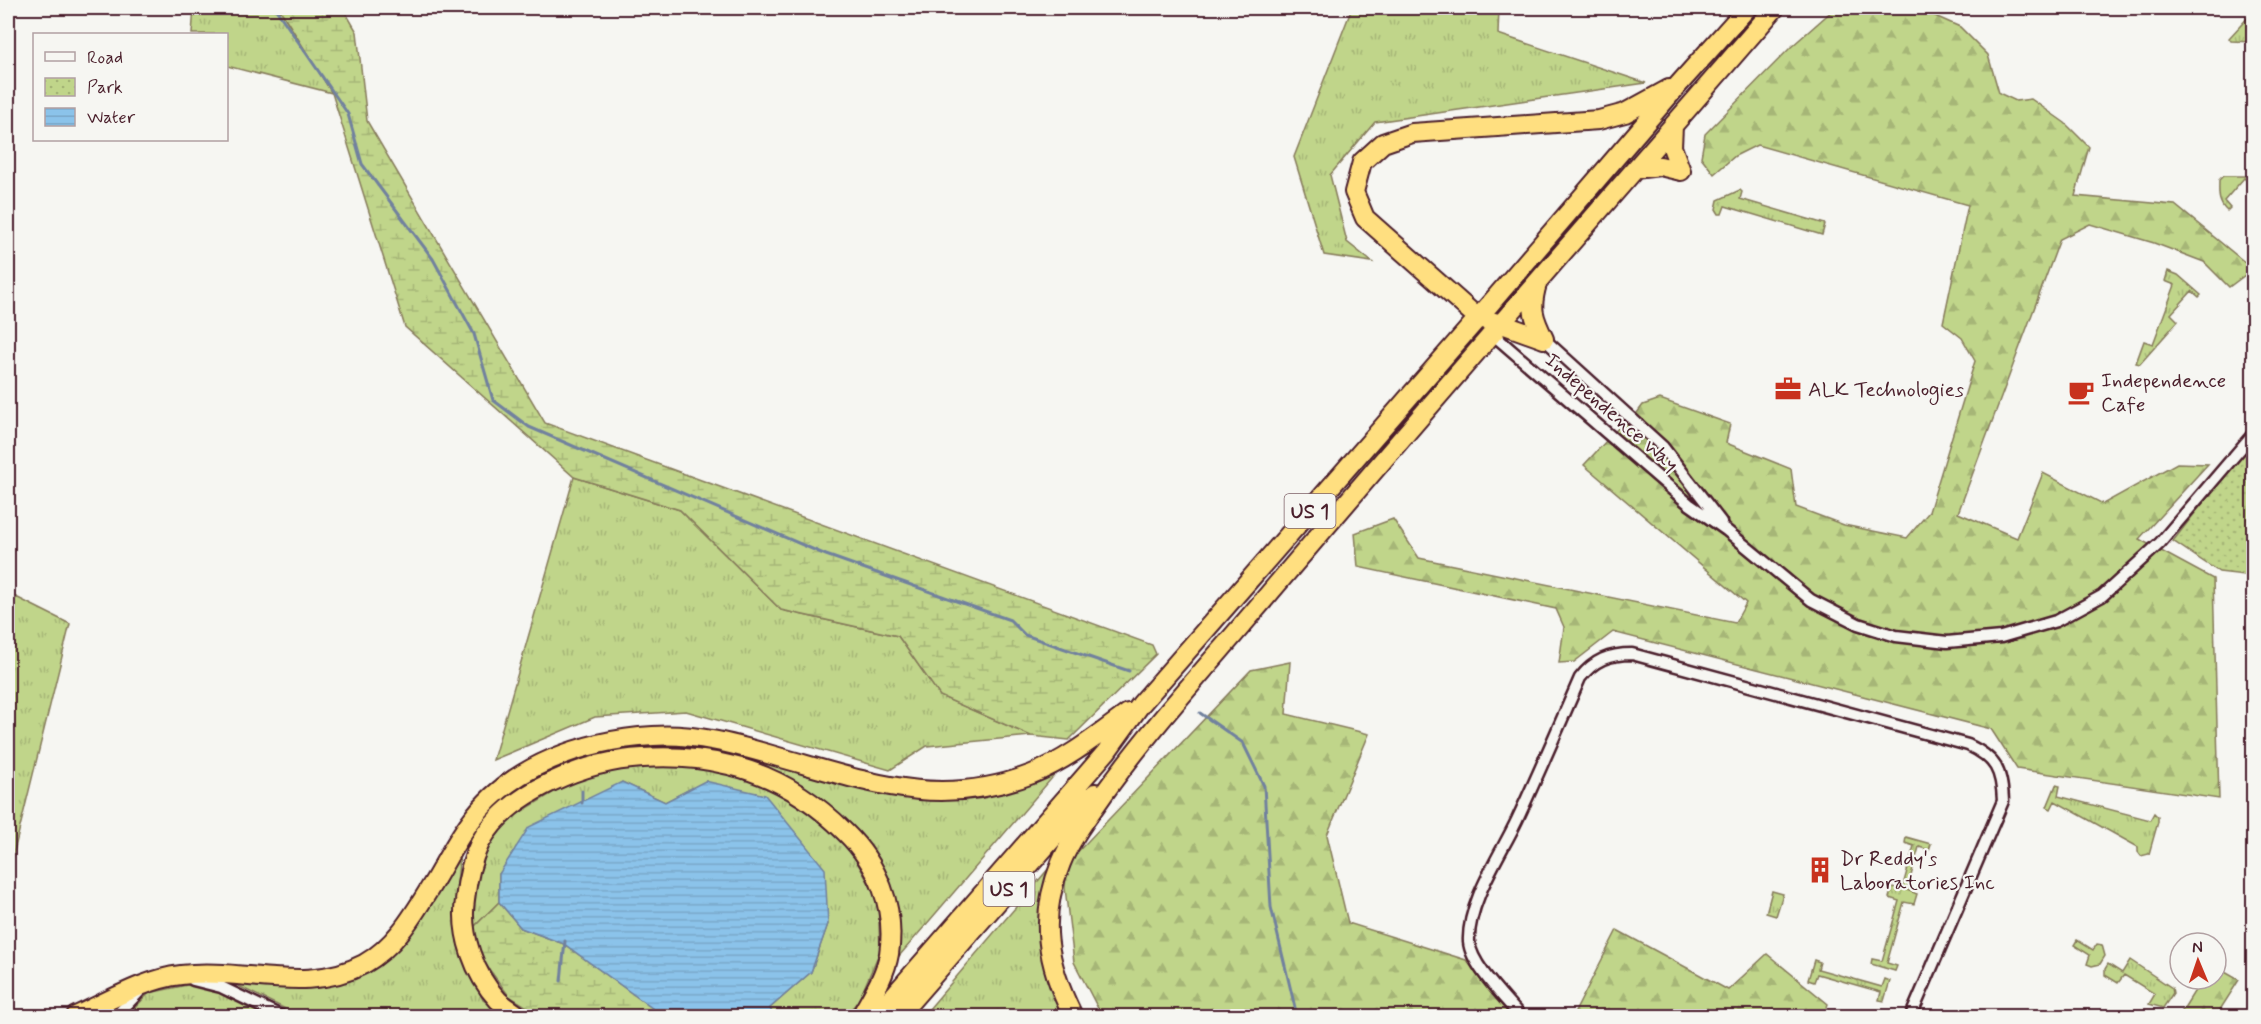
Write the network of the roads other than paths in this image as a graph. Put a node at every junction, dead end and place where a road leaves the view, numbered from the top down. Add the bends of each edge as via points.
1 (1748, 8) edge
2 (1775, 8) edge
3 (1679, 84) junction
4 (1673, 126) junction
5 (1635, 170) junction
6 (1538, 282) junction
7 (1478, 318) junction
8 (1497, 329) junction
9 (1544, 339) junction
10 (2253, 433) edge
11 (1726, 530) junction
12 (1141, 704) junction
13 (1124, 766) junction
14 (149, 983) junction
15 (76, 1017) edge
16 (116, 1017) edge
17 (281, 1017) edge
18 (519, 1017) edge
19 (861, 1017) edge
20 (876, 1017) edge
21 (898, 1017) edge
22 (1073, 1017) edge
23 (1520, 1017) edge
24 (1911, 1017) edge

1 - 3 highway, US 1
2 - 4 highway, US 1
3 - 7 highway, US 1
3 - 7 highway via 1625,113 1599,120 1412,134 1383,142 1362,162 1354,192 1365,218
4 - 5 highway, US 1
4 - 5 highway via 1672,147 1681,171 1660,166
5 - 6 highway, US 1
6 - 8 highway, US 1
6 - 9 highway via 1532,301 1534,318
7 - 8 highway
7 - 12 highway, US 1
8 - 9 highway
8 - 11 street, Independence Way via 1689,504
8 - 13 highway, US 1
9 - 11 street, Independence Way via 1663,447
10 - 11 street, Independence Way via 2160,543 2102,596 2056,621 2001,638 1947,642 1896,636 1858,624 1812,600
12 - 14 highway via 1073,753 1034,773 995,786 954,792 920,792 876,785 725,742 690,736 617,739 585,747 518,777 488,800 401,932 365,963 320,979 212,974 180,975
12 - 20 highway, US 1 via 1107,751
13 - 21 highway, US 1 via 1081,806
13 - 22 highway via 1061,862 1048,908 1052,969
14 - 15 highway
14 - 16 street
14 - 17 street via 207,982
18 - 19 highway via 498,1000 468,946 463,913 468,873 481,842 502,816 531,793 564,777 642,758 688,758 730,765 772,780 806,798 857,844 874,867 887,900 891,927 882,976
23 - 24 street via 1472,952 1469,940 1473,919 1486,875 1506,843 1580,678 1601,658 1617,654 1632,654 1968,745 1983,752 1996,765 2002,780 2003,801

